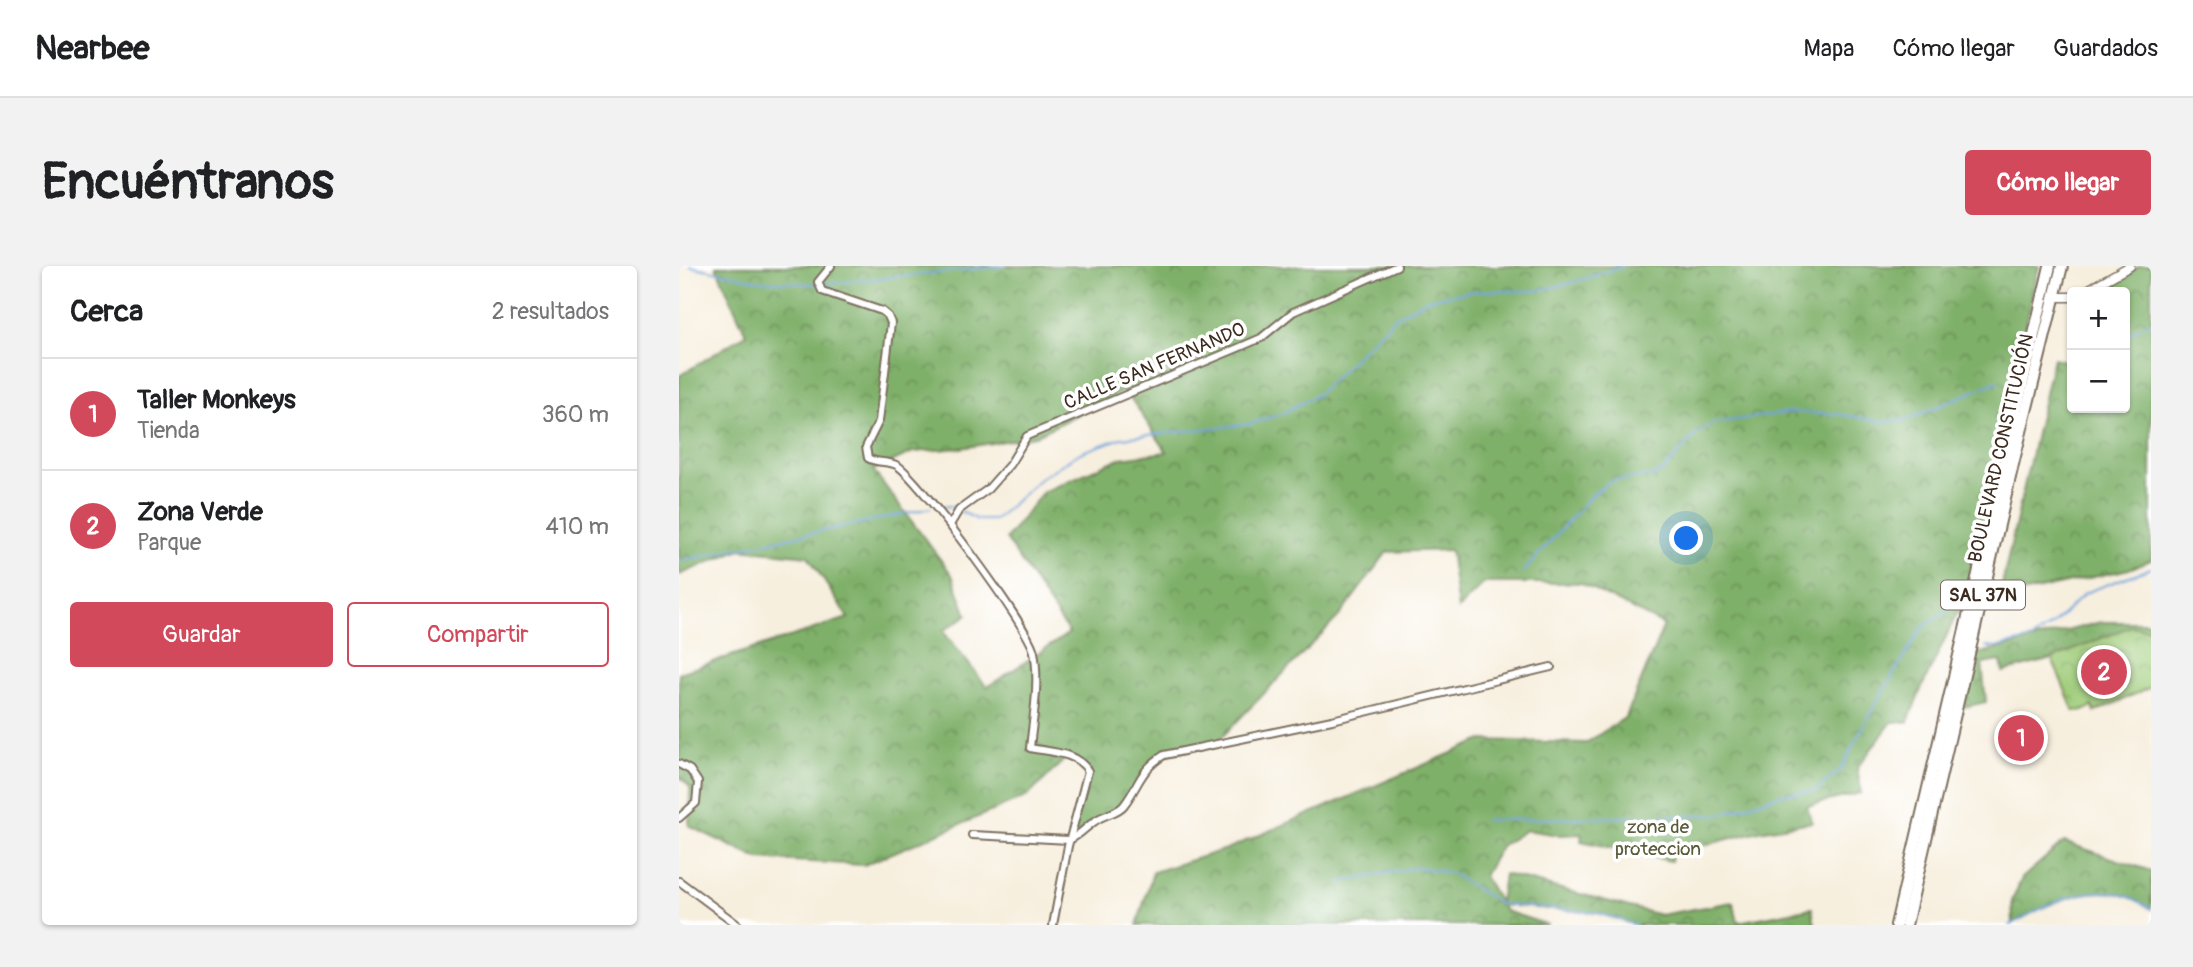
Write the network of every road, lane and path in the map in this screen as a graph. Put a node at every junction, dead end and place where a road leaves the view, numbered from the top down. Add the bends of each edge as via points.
1 (831, 266) edge
2 (1397, 266) edge
3 (2050, 266) edge
4 (2062, 266) edge
5 (2130, 266) edge
6 (2093, 287) edge
7 (2054, 297) junction
8 (2067, 298) edge
9 (950, 525) junction
10 (1551, 667) dead end
11 (679, 764) edge
12 (679, 818) edge
13 (972, 835) dead end
14 (1069, 840) junction
15 (679, 881) edge
16 (738, 925) edge
17 (1053, 925) edge
18 (1896, 925) edge
19 (1906, 925) edge

1 - 9 street via 819,277 820,289 882,311 891,323 879,421 867,444 867,455 902,470
2 - 9 street, CALLE SAN FERNANDO via 1293,312 1261,338 1027,436 1010,464 988,489 959,510
3 - 18 highway, BOULEVARD CONSTITUCIÓN / SAL 37N
4 - 7 highway, BOULEVARD CONSTITUCIÓN / SAL 37N
5 - 6 street
7 - 8 street
7 - 19 highway, BOULEVARD CONSTITUCIÓN / SAL 37N
9 - 14 street via 1034,650 1030,748 1068,756 1083,762 1088,771
10 - 14 street via 1164,755 1143,772 1122,808
11 - 12 street via 690,770 698,792 696,803
13 - 14 street
14 - 17 street
15 - 16 street

